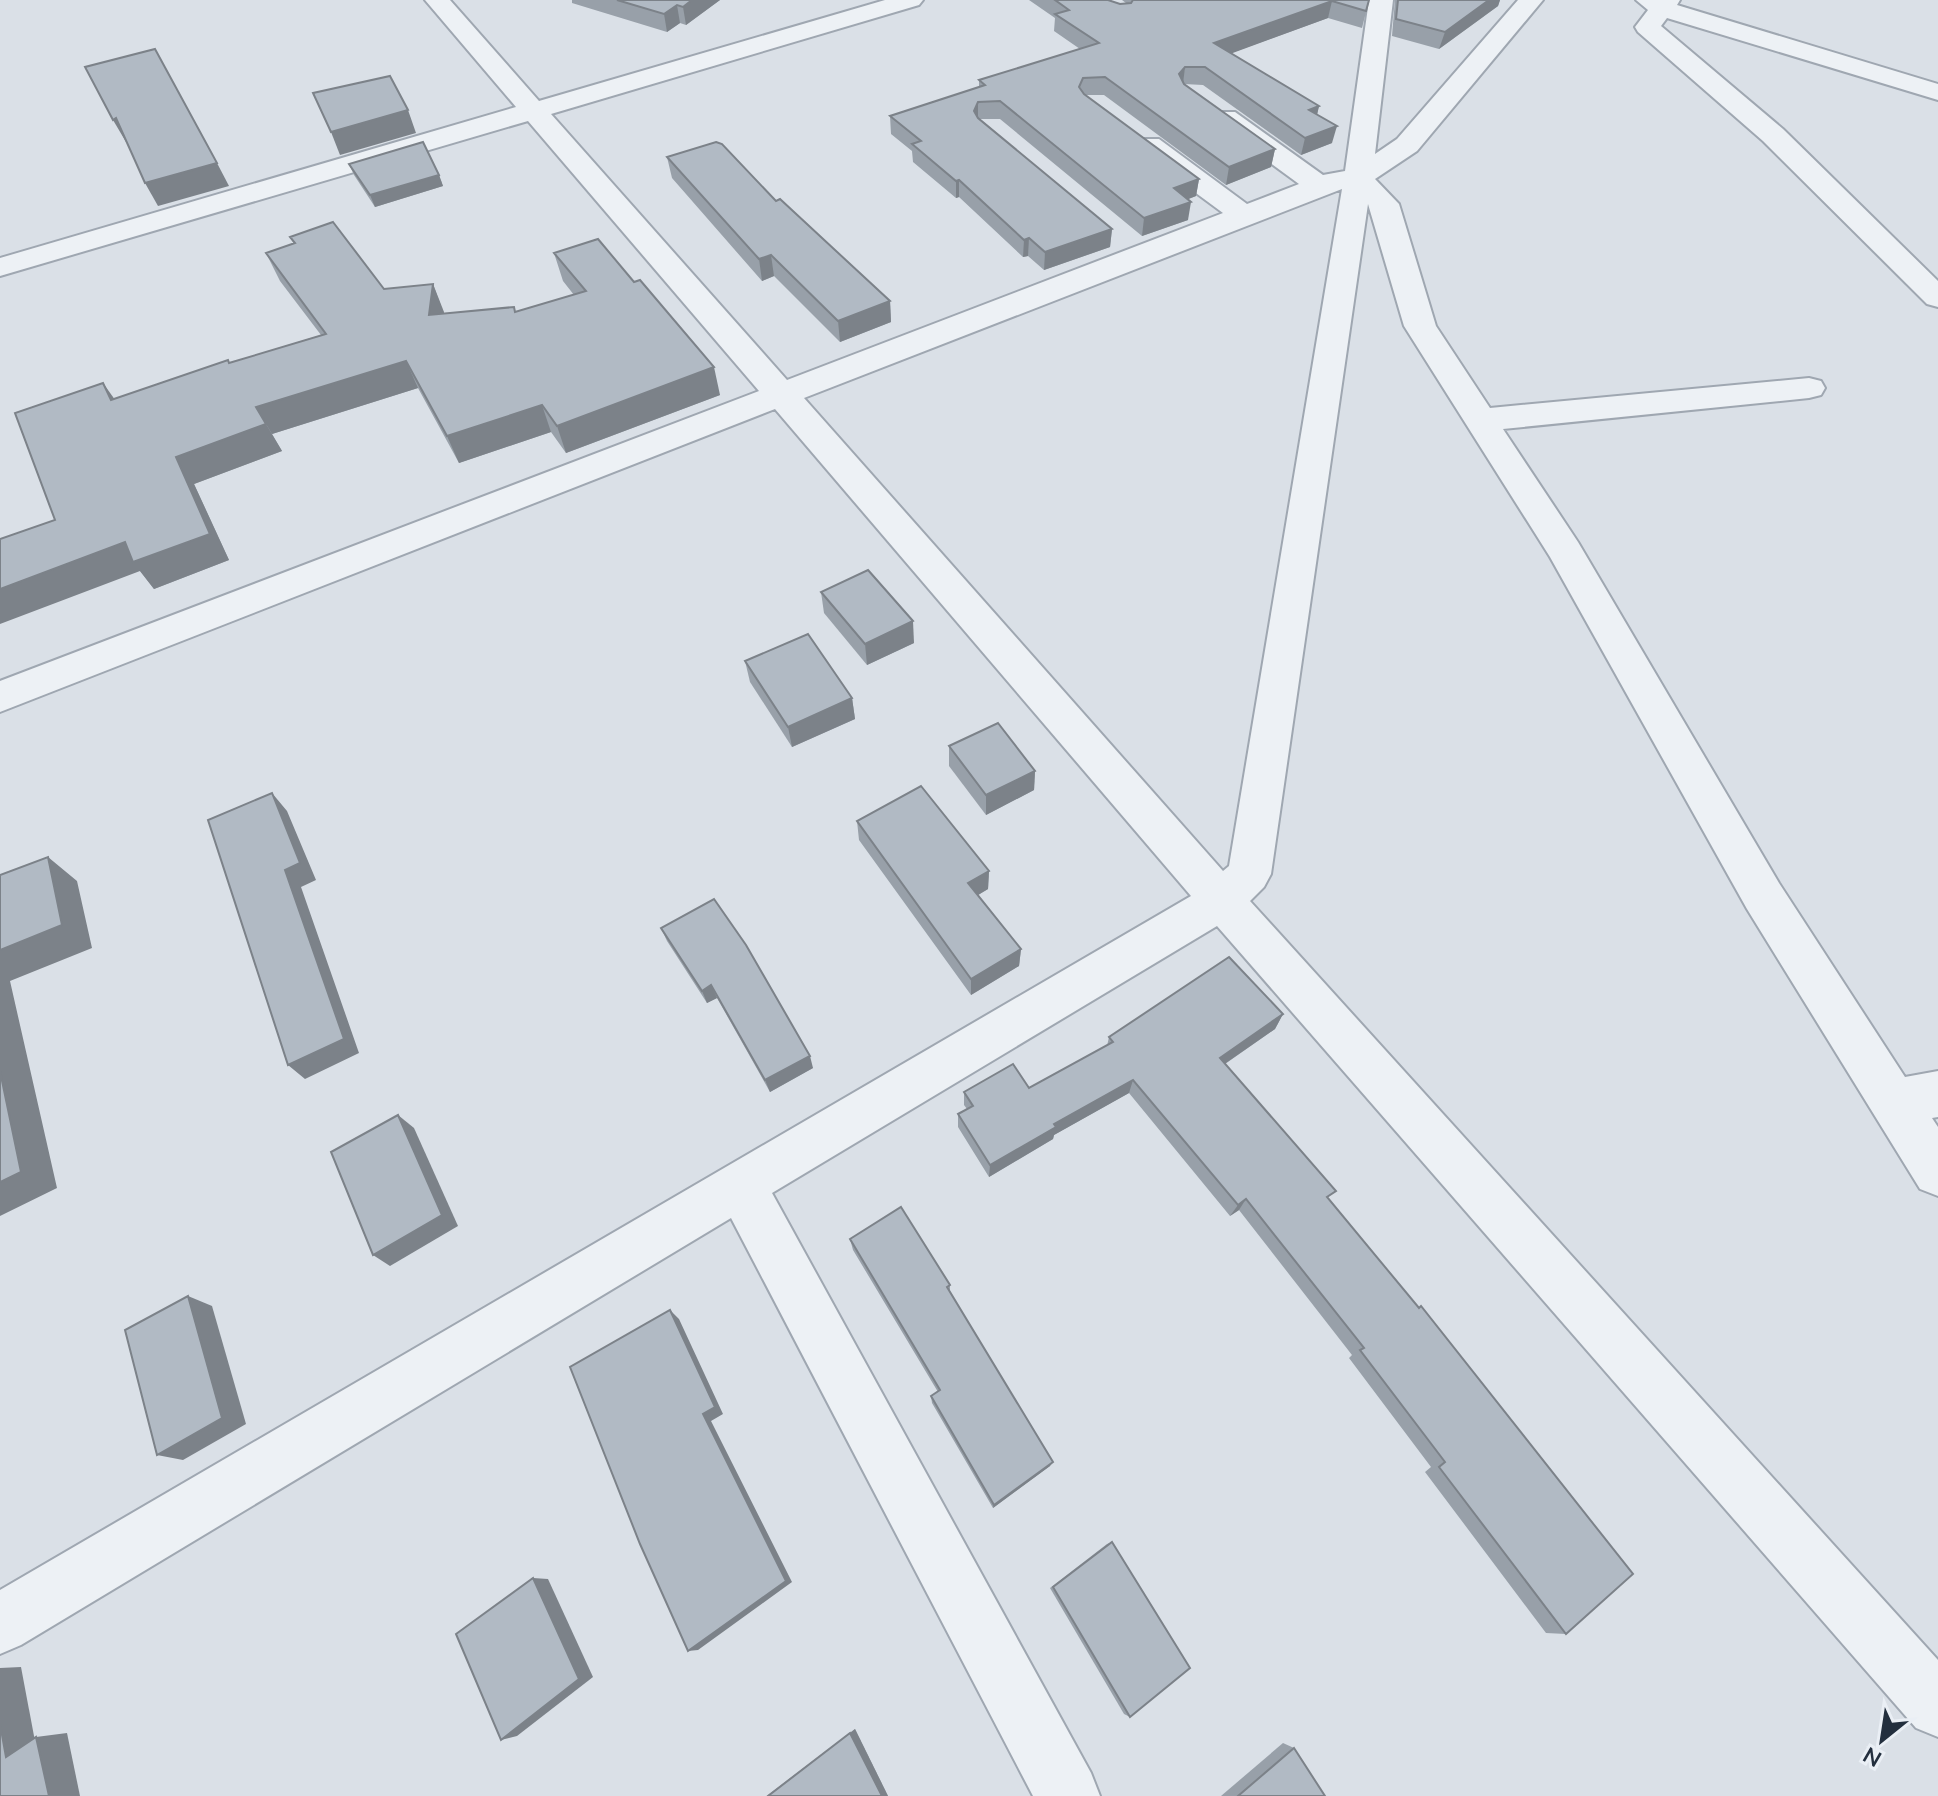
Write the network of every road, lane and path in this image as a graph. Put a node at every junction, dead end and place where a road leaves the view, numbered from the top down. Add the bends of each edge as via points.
1 (437, 0) edge
2 (911, 0) edge
3 (1381, 0) edge
4 (1531, 0) edge
5 (1659, 3) edge
6 (1938, 92) edge
7 (1204, 103) edge
8 (534, 111) junction
9 (1131, 131) edge
10 (1358, 178) junction
11 (1319, 186) junction
12 (1244, 215) junction
13 (0, 267) edge
14 (1938, 298) edge
15 (1809, 388) dead end
16 (782, 394) junction
17 (1481, 420) junction
18 (0, 697) edge
19 (1222, 900) junction
20 (1916, 1098) edge
21 (1938, 1172) edge
22 (741, 1186) junction
23 (0, 1624) edge
24 (1938, 1706) edge
25 (1068, 1796) edge

1 - 8 street
2 - 8 street
3 - 10 street
4 - 10 street via 1407,145
5 - 6 street
5 - 14 street via 1647,27 1773,135
7 - 11 street
8 - 13 street
8 - 16 street
9 - 12 street
10 - 11 street
10 - 17 street via 1385,204 1420,326
10 - 19 street via 1249,874
11 - 12 street
12 - 16 street via 1130,245
15 - 17 street
16 - 18 street
16 - 19 street
17 - 20 street via 1565,551 1763,896
19 - 22 street
19 - 24 street
20 - 21 street
22 - 23 street
22 - 25 street

